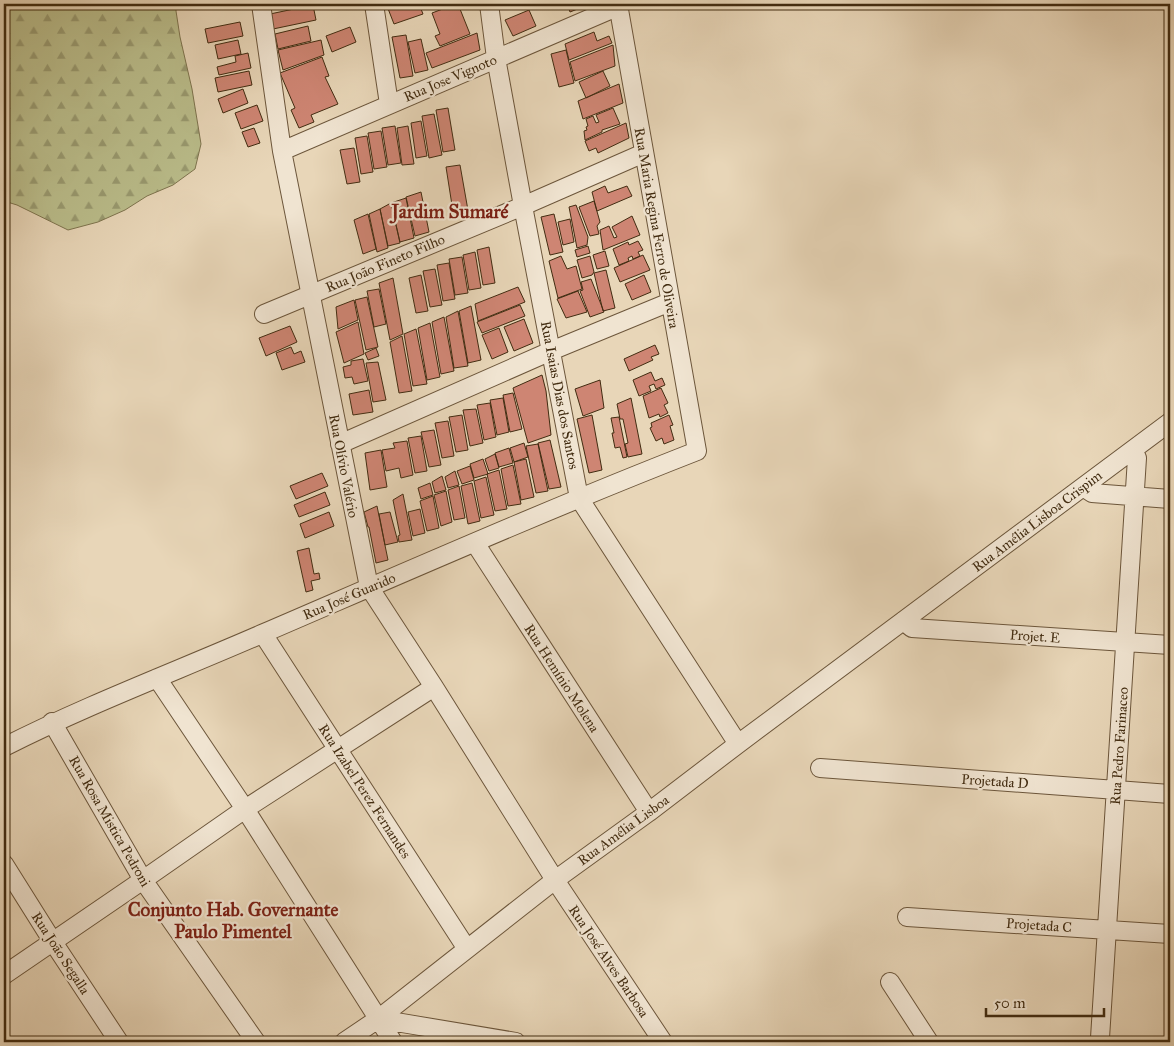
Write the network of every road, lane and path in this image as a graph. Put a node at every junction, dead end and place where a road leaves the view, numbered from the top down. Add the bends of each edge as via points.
1 (260, 4) edge
2 (374, 4) edge
3 (489, 4) edge
4 (618, 5) edge
5 (496, 58) junction
6 (389, 104) junction
7 (282, 151) junction
8 (644, 153) junction
9 (523, 206) junction
10 (311, 294) junction
11 (670, 302) junction
12 (264, 314) dead end
13 (551, 351) junction
14 (1170, 422) edge
15 (340, 444) junction
16 (1133, 450) junction
17 (697, 451) joint
18 (1083, 487) junction
19 (1134, 496) junction
20 (579, 498) junction
21 (1170, 499) edge
22 (475, 543) junction
23 (369, 587) junction
24 (903, 620) junction
25 (263, 634) junction
26 (1125, 642) junction
27 (1170, 645) edge
28 (157, 678) junction
29 (434, 687) junction
30 (52, 722) junction
31 (738, 744) junction
32 (4, 746) edge
33 (339, 750) junction
34 (820, 768) dead end
35 (1116, 790) junction
36 (1170, 794) edge
37 (245, 809) junction
38 (649, 812) junction
39 (4, 864) edge
40 (144, 880) junction
41 (555, 880) junction
42 (907, 917) dead end
43 (1107, 930) junction
44 (1170, 934) edge
45 (53, 942) junction
46 (467, 949) junction
47 (4, 974) edge
48 (890, 982) dead end
49 (378, 1019) junction
50 (119, 1042) edge
51 (256, 1042) edge
52 (344, 1042) edge
53 (393, 1042) edge
54 (516, 1042) edge
55 (664, 1042) edge
56 (929, 1042) edge
57 (1101, 1042) edge

1 - 7 street, Rua Olívio Valério
2 - 6 street
3 - 5 street, Rua Isaias Dias dos Santos
4 - 5 street, Rua Jose Vignoto
4 - 8 street, Rua Maria Regina Ferro de Oliveira
5 - 6 street, Rua Jose Vignoto
5 - 9 street, Rua Isaias Dias dos Santos
6 - 7 street, Rua Jose Vignoto
7 - 10 street, Rua Olívio Valério
8 - 9 street, Rua João Fineto Filho
8 - 11 street, Rua Maria Regina Ferro de Oliveira
9 - 10 street, Rua João Fineto Filho
9 - 13 street, Rua Isaias Dias dos Santos
10 - 12 street, Rua João Fineto Filho
10 - 15 street, Rua Olívio Valério
11 - 13 street
11 - 17 street, Rua Maria Regina Ferro de Oliveira
13 - 15 street
13 - 20 street, Rua Isaias Dias dos Santos
14 - 16 street, Rua Amélia Lisboa Crispim
15 - 23 street, Rua Olívio Valério
16 - 18 street, Rua Amélia Lisboa Crispim
16 - 19 street, Rua Pedro Farinaceo via 1137,458
17 - 20 street, Rua José Guarido
18 - 19 street via 1092,493
18 - 24 street, Rua Amélia Lisboa Crispim
19 - 21 street
19 - 26 street, Rua Pedro Farinaceo
20 - 22 street, Rua José Guarido
20 - 31 street, Rua Isaias Dias dos Santos
22 - 23 street, Rua José Guarido
22 - 38 street, Rua Hemínio Molena
23 - 25 street, Rua José Guarido
23 - 29 street, Rua Olívio Valério
24 - 26 street, Projet. E via 912,628
24 - 31 street, Rua Amélia Lisboa
25 - 28 street, Rua José Guarido
25 - 33 street, Rua Izabel Perez Fernandes
26 - 27 street, Projet. E
26 - 35 street, Rua Pedro Farinaceo
28 - 30 street, Rua José Guarido
28 - 37 street
29 - 33 street
29 - 41 street, Rua Olívio Valério
30 - 32 street, Rua José Guarido
30 - 40 street, Rua Rosa Mistica Pedroni
31 - 38 street, Rua Amélia Lisboa
33 - 37 street
33 - 46 street, Rua Izabel Perez Fernandes
34 - 35 street, Projetada D
35 - 36 street, Projetada D
35 - 43 street, Rua Pedro Farinaceo
37 - 40 street
37 - 49 street
38 - 41 street, Rua Amélia Lisboa
39 - 45 street, Rua João Segalla
40 - 45 street
40 - 51 street, Rua Rosa Mistica Pedroni
41 - 46 street, Rua Amélia Lisboa
41 - 55 street, Rua José Alves Barbosa
42 - 43 street, Projetada C
43 - 44 street, Projetada C
43 - 57 street, Rua Pedro Farinaceo
45 - 47 street
45 - 50 street, Rua João Segalla
46 - 49 street, Rua Amélia Lisboa
48 - 56 street
49 - 52 street, Rua Amélia Lisboa
49 - 53 street
49 - 54 street

